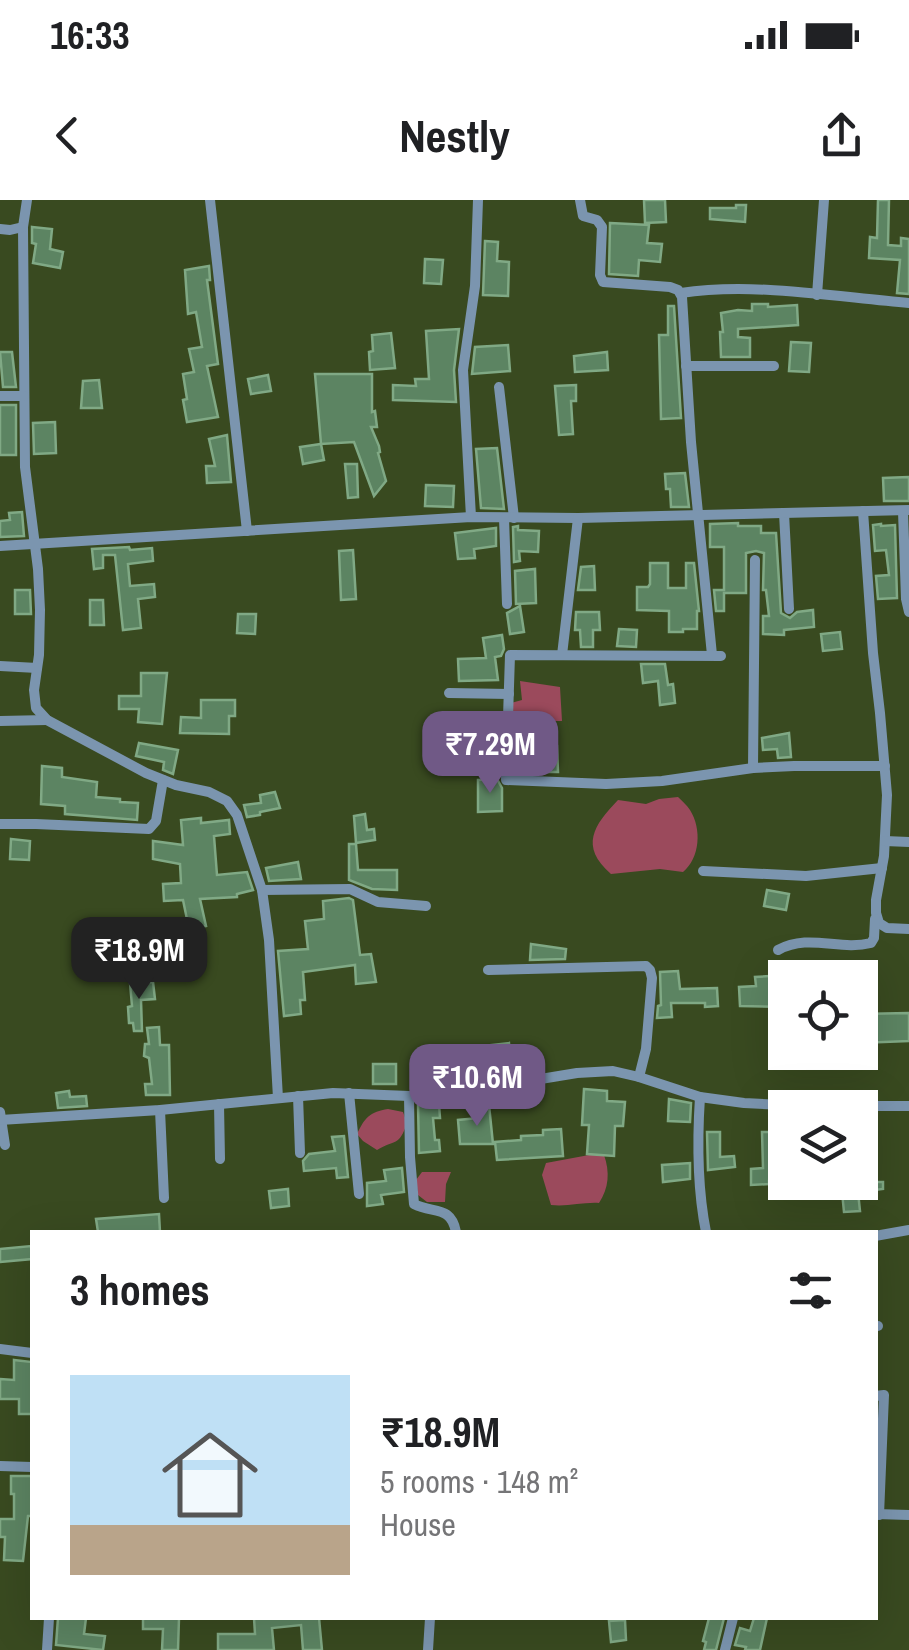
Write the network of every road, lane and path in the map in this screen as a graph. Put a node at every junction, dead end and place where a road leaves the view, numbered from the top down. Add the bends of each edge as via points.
1 (26, 200) edge
2 (210, 200) edge
3 (478, 200) edge
4 (580, 200) edge
5 (824, 200) edge
6 (23, 226) junction
7 (0, 229) edge
8 (680, 293) junction
9 (817, 295) junction
10 (909, 304) edge
11 (686, 366) junction
12 (774, 366) dead end
13 (499, 387) dead end
14 (0, 396) edge
15 (24, 396) junction
16 (906, 510) edge
17 (863, 512) junction
18 (784, 514) junction
19 (699, 515) junction
20 (471, 517) junction
21 (508, 518) junction
22 (578, 518) junction
23 (248, 532) junction
24 (35, 545) junction
25 (0, 546) edge
26 (755, 560) dead end
27 (907, 579) edge
28 (506, 604) dead end
29 (789, 608) dead end
30 (909, 612) edge
31 (562, 655) junction
32 (0, 666) edge
33 (37, 668) junction
34 (449, 692) dead end
35 (509, 694) junction
36 (0, 720) edge
37 (47, 720) junction
38 (885, 766) junction
39 (753, 768) junction
40 (163, 780) junction
41 (0, 824) edge
42 (886, 841) junction
43 (909, 842) edge
44 (882, 868) junction
45 (704, 871) dead end
46 (262, 890) junction
47 (426, 906) dead end
48 (876, 913) junction
49 (909, 929) edge
50 (778, 950) dead end
51 (488, 970) dead end
52 (639, 1077) junction
53 (349, 1093) junction
54 (298, 1096) junction
55 (410, 1096) junction
56 (700, 1097) junction
57 (278, 1098) junction
58 (219, 1104) junction
59 (909, 1106) edge
60 (160, 1110) junction
61 (0, 1112) edge
62 (1, 1120) edge
63 (5, 1145) dead end
64 (300, 1153) dead end
65 (220, 1159) dead end
66 (359, 1194) dead end
67 (164, 1198) dead end
68 (455, 1230) edge
69 (706, 1230) edge
70 (909, 1230) edge
71 (878, 1235) edge
72 (0, 1349) edge
73 (30, 1353) edge
74 (878, 1396) edge
75 (0, 1466) edge
76 (30, 1467) edge
77 (878, 1497) edge
78 (878, 1514) edge
79 (909, 1515) edge
80 (48, 1620) edge
81 (430, 1620) edge
82 (732, 1620) edge
83 (47, 1650) edge
84 (428, 1650) edge
85 (725, 1650) edge

1 - 6 street
2 - 23 street
3 - 20 street via 463,370
4 - 8 street via 583,216 602,226 603,282
5 - 9 street
6 - 7 street
6 - 15 street
8 - 9 street
8 - 11 street
9 - 10 street
11 - 12 street
11 - 19 street
13 - 21 street
14 - 15 street
15 - 24 street
16 - 17 street
16 - 27 street
17 - 18 street
17 - 38 street
18 - 19 street
18 - 29 street
19 - 22 street
19 - 31 street via 717,656
20 - 21 street
20 - 23 street
21 - 22 street
21 - 28 street
22 - 31 street
23 - 24 street
24 - 25 street
24 - 33 street
26 - 39 street
27 - 30 street
31 - 35 street via 510,655
32 - 33 street
33 - 37 street via 36,708
34 - 35 street
35 - 39 street via 506,780 606,784
36 - 37 street
37 - 40 street
38 - 39 street
38 - 42 street
40 - 41 street via 149,829
40 - 46 street via 228,800
42 - 43 street
42 - 44 street
44 - 45 street via 806,876
44 - 48 street
46 - 47 street via 350,889 378,902
46 - 57 street
48 - 49 street via 887,928
48 - 50 street via 870,943 798,942
51 - 52 street via 646,966 652,978
52 - 55 street via 577,1073
52 - 56 street
53 - 54 street
53 - 55 street
53 - 66 street
54 - 57 street
54 - 64 street
55 - 68 street via 414,1204 451,1217
56 - 59 street via 744,1104
56 - 69 street via 697,1154
57 - 58 street
58 - 60 street
58 - 65 street
60 - 62 street
60 - 67 street
61 - 62 street
62 - 63 street
70 - 71 street
72 - 73 street
74 - 77 street via 884,1395
75 - 76 street
78 - 79 street
80 - 83 street
81 - 84 street
82 - 85 street

